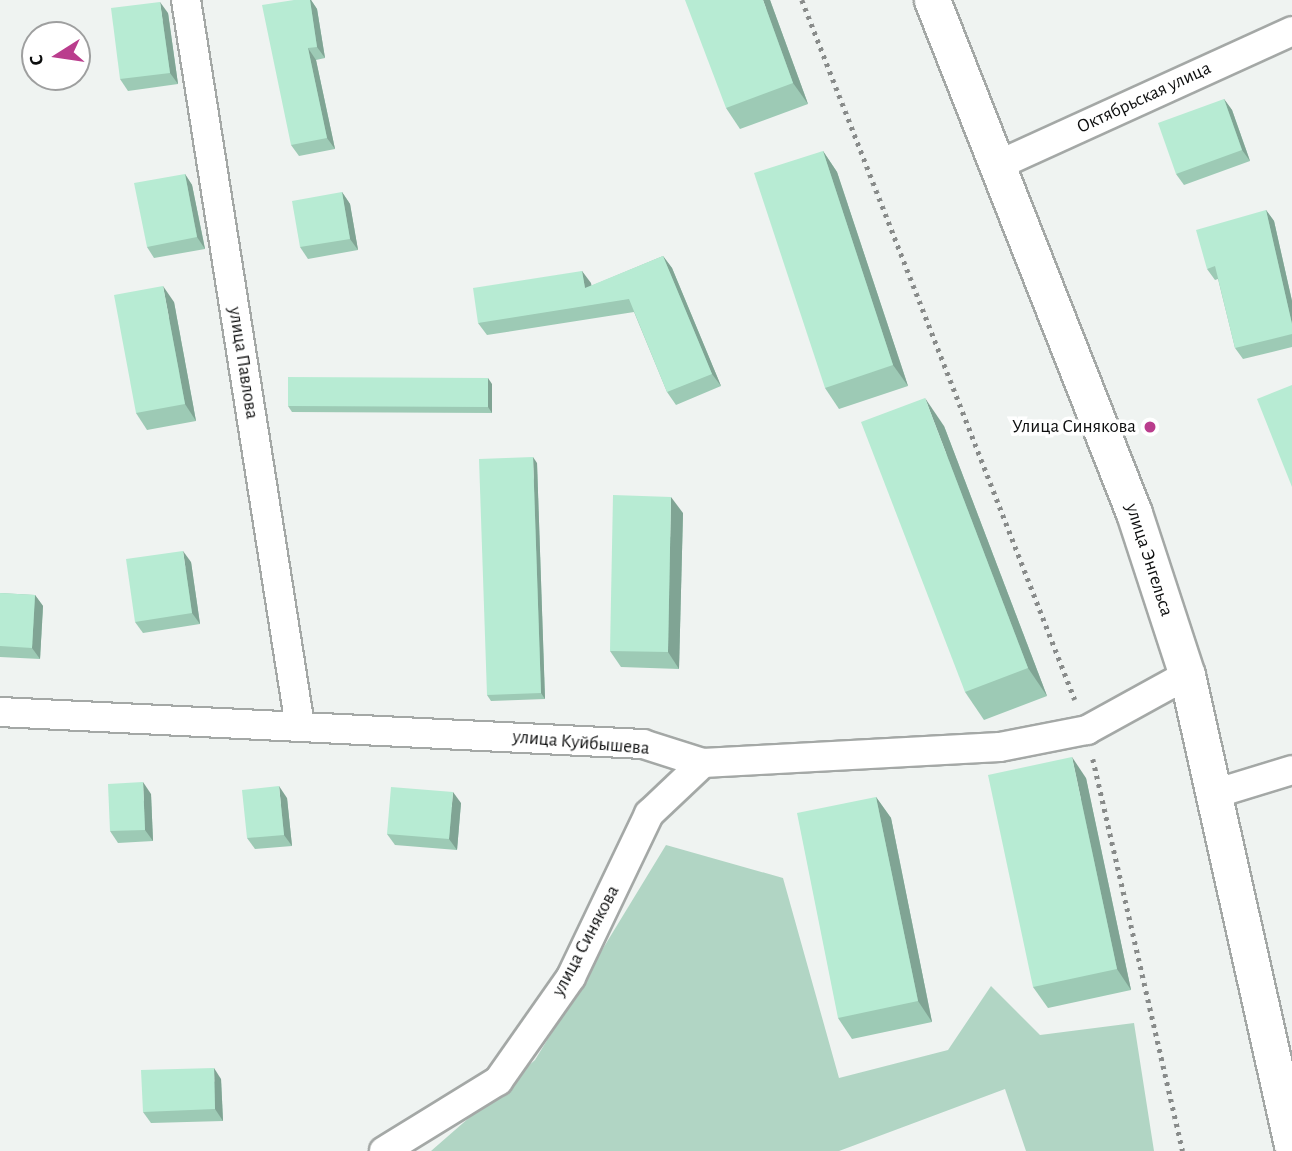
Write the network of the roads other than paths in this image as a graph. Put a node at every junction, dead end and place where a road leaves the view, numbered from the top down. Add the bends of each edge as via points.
1 (186, 0) edge
2 (932, 0) edge
3 (1292, 31) edge
4 (996, 166) junction
5 (1187, 675) junction
6 (0, 712) edge
7 (300, 726) junction
8 (703, 763) junction
9 (1292, 770) edge
10 (1217, 793) junction
11 (1292, 1143) edge
12 (384, 1151) edge

1 - 7 street, улица Павлова
2 - 4 street, улица Энгельса
3 - 4 street, Октябрьская улица
4 - 5 street, улица Энгельса via 1135,513
5 - 8 street, улица Куйбышева via 1087,730 1000,747
5 - 10 street, улица Энгельса
6 - 7 street, улица Куйбышева
7 - 8 street, улица Куйбышева via 643,744
8 - 12 street, улица Синякова via 649,814 571,977 498,1081
9 - 10 street
10 - 11 street, улица Энгельса

